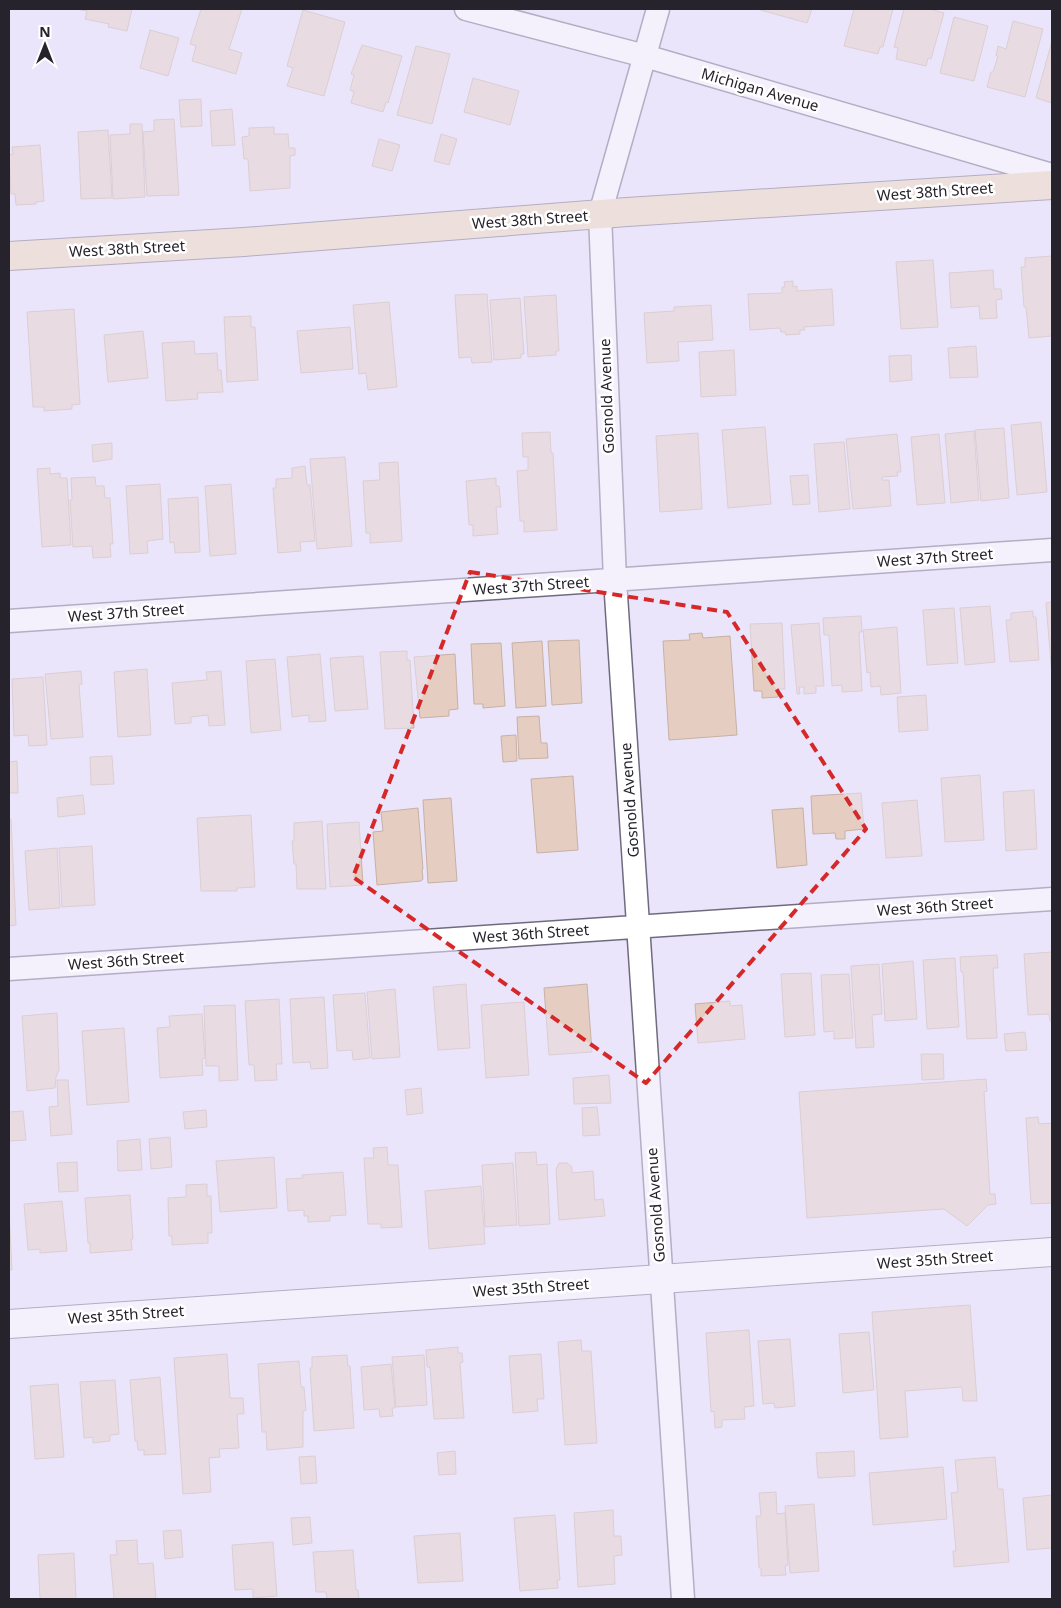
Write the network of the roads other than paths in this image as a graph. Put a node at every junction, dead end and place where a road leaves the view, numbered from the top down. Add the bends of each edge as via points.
1 (466, 9) edge
2 (658, 9) edge
3 (645, 56) junction
4 (1052, 175) edge
5 (1052, 185) edge
6 (600, 214) junction
7 (9, 256) edge
8 (1052, 550) edge
9 (615, 580) junction
10 (9, 620) edge
11 (1052, 899) edge
12 (638, 927) junction
13 (9, 969) edge
14 (1052, 1252) edge
15 (661, 1279) junction
16 (9, 1324) edge
17 (684, 1599) edge

1 - 3 street, Michigan Avenue
2 - 3 street, Gosnold Avenue
3 - 4 street, Michigan Avenue
3 - 6 street, Gosnold Avenue
5 - 6 main road, West 38th Street
6 - 7 main road, West 38th Street via 244,242
6 - 9 street, Gosnold Avenue
8 - 9 street, West 37th Street
9 - 10 street, West 37th Street
9 - 12 street, Gosnold Avenue
11 - 12 street, West 36th Street
12 - 13 street, West 36th Street
12 - 15 street, Gosnold Avenue
14 - 15 street, West 35th Street
15 - 16 street, West 35th Street
15 - 17 street, Gosnold Avenue

